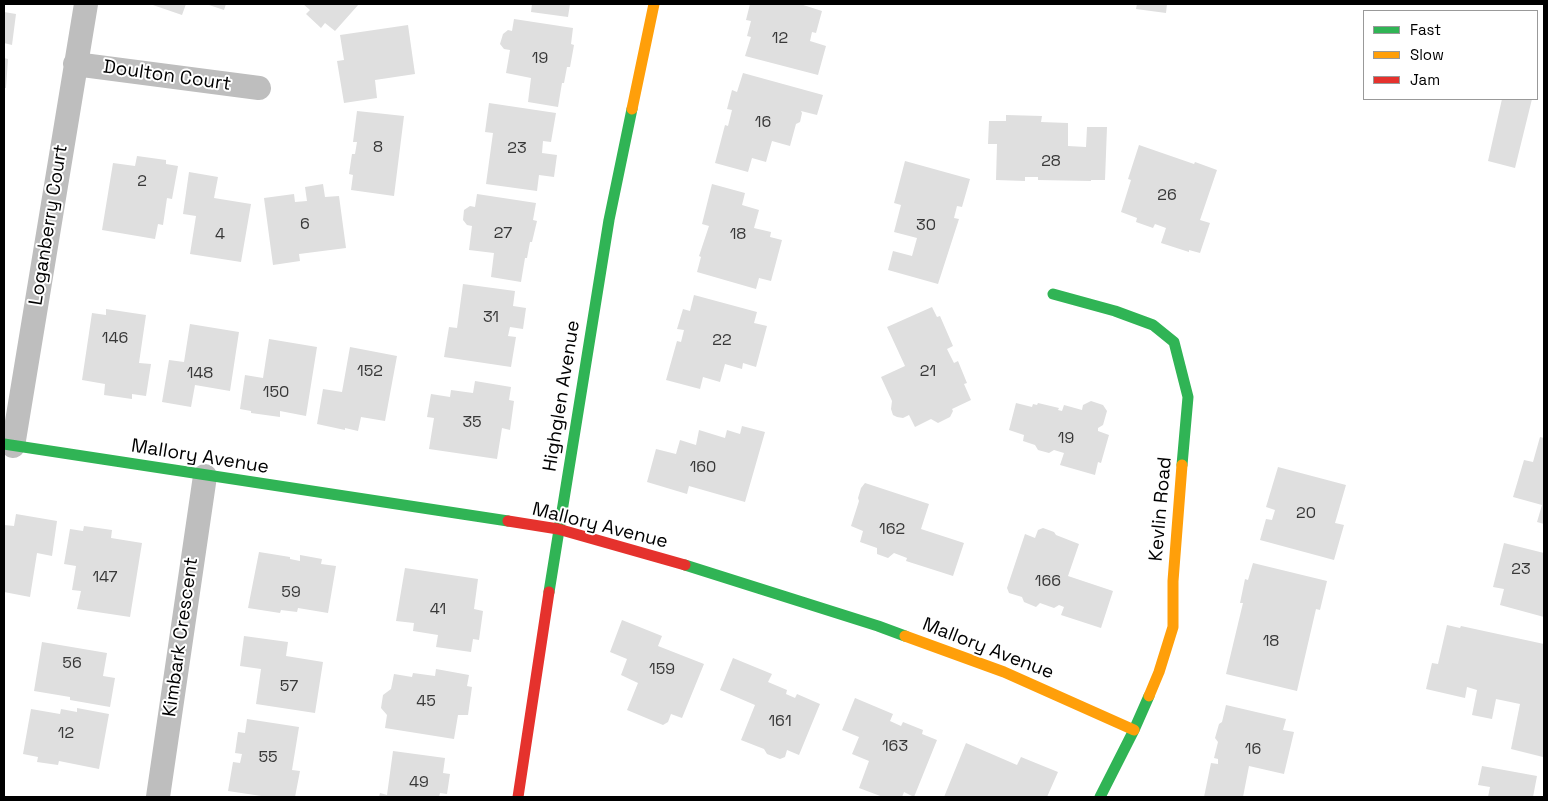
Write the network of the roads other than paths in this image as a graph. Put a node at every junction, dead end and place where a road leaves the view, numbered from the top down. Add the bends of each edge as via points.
1 (86, 4) edge
2 (654, 4) edge
3 (75, 64) junction
4 (259, 88) dead end
5 (1053, 294) dead end
6 (9, 445) edge
7 (205, 476) junction
8 (558, 529) junction
9 (1134, 730) junction
10 (158, 797) edge
11 (518, 797) edge
12 (1100, 797) edge

1 - 3 street, Loganberry Court
2 - 8 street, Highglen Avenue via 609,220
3 - 4 street, Doulton Court
3 - 6 street, Loganberry Court
5 - 9 street, Kevlin Road via 1154,325 1174,342 1188,397 1173,581 1173,627 1159,672
6 - 7 street, Mallory Avenue
7 - 8 street, Mallory Avenue
7 - 10 street, Kimbark Crescent
8 - 9 street, Mallory Avenue via 709,572 878,626 1004,672
8 - 11 street, Highglen Avenue
9 - 12 street, Kevlin Road

